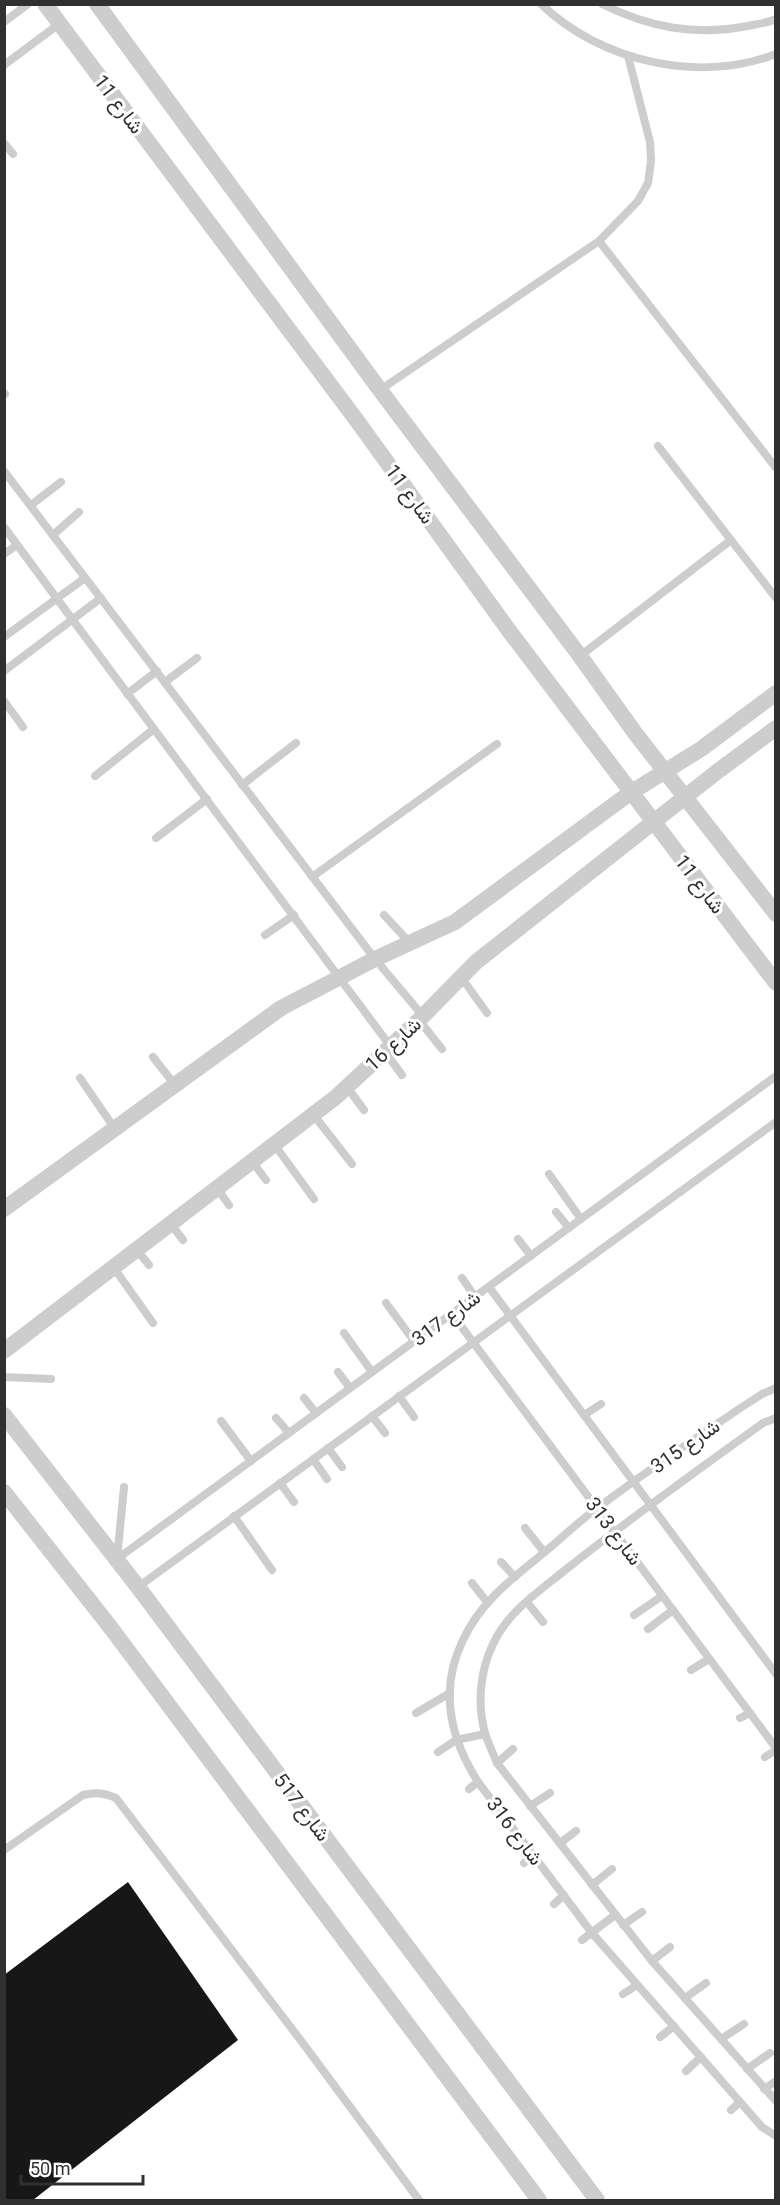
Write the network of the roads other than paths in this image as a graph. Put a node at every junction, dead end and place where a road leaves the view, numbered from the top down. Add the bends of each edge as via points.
1 (28, 4) edge
2 (45, 4) edge
3 (97, 4) edge
4 (541, 4) edge
5 (604, 5) edge
6 (776, 20) edge
7 (4, 22) edge
8 (59, 24) junction
9 (776, 54) edge
10 (628, 56) junction
11 (4, 65) edge
12 (4, 143) edge
13 (12, 154) dead end
14 (599, 241) junction
15 (380, 390) junction
16 (658, 446) dead end
17 (776, 468) edge
18 (4, 471) edge
19 (61, 482) dead end
20 (31, 506) junction
21 (79, 512) dead end
22 (4, 527) edge
23 (53, 535) junction
24 (731, 540) junction
25 (17, 545) junction
26 (4, 554) edge
27 (85, 578) junction
28 (101, 598) junction
29 (776, 598) edge
30 (57, 599) junction
31 (72, 619) junction
32 (4, 637) edge
33 (580, 656) junction
34 (197, 658) dead end
35 (4, 671) edge
36 (157, 671) junction
37 (165, 682) junction
38 (776, 693) edge
39 (128, 694) junction
40 (4, 701) edge
41 (23, 727) dead end
42 (776, 728) edge
43 (154, 729) junction
44 (296, 743) dead end
45 (497, 744) dead end
46 (664, 772) junction
47 (94, 776) dead end
48 (242, 785) junction
49 (630, 793) junction
50 (685, 798) junction
51 (207, 799) junction
52 (653, 823) junction
53 (156, 838) dead end
54 (312, 876) junction
55 (776, 914) edge
56 (294, 915) junction
57 (384, 915) dead end
58 (265, 934) dead end
59 (410, 944) junction
60 (375, 959) junction
61 (340, 977) junction
62 (461, 977) junction
63 (776, 983) edge
64 (487, 1013) dead end
65 (421, 1018) junction
66 (388, 1049) junction
67 (442, 1049) dead end
68 (153, 1057) dead end
69 (402, 1075) dead end
70 (776, 1076) edge
71 (80, 1078) dead end
72 (175, 1085) junction
73 (346, 1087) junction
74 (364, 1110) dead end
75 (313, 1114) junction
76 (776, 1122) edge
77 (115, 1129) junction
78 (274, 1144) junction
79 (252, 1161) junction
80 (352, 1164) dead end
81 (549, 1174) dead end
82 (266, 1180) dead end
83 (217, 1188) junction
84 (314, 1199) dead end
85 (229, 1205) dead end
86 (5, 1209) edge
87 (556, 1212) dead end
88 (581, 1219) junction
89 (171, 1224) junction
90 (569, 1228) junction
91 (518, 1239) dead end
92 (183, 1240) dead end
93 (137, 1250) junction
94 (531, 1256) junction
95 (149, 1264) dead end
96 (114, 1268) junction
97 (462, 1278) dead end
98 (489, 1287) junction
99 (475, 1297) junction
100 (386, 1303) dead end
101 (452, 1314) junction
102 (510, 1315) junction
103 (153, 1323) dead end
104 (344, 1333) dead end
105 (414, 1341) junction
106 (473, 1342) junction
107 (4, 1351) edge
108 (338, 1372) dead end
109 (372, 1372) junction
110 (4, 1377) edge
111 (51, 1379) dead end
112 (350, 1388) junction
113 (776, 1388) edge
114 (399, 1396) junction
115 (304, 1398) dead end
116 (601, 1404) dead end
117 (316, 1413) junction
118 (4, 1415) edge
119 (584, 1415) junction
120 (372, 1416) junction
121 (414, 1417) dead end
122 (276, 1418) dead end
123 (776, 1418) edge
124 (221, 1421) dead end
125 (289, 1433) junction
126 (385, 1433) dead end
127 (328, 1448) junction
128 (313, 1459) junction
129 (251, 1461) junction
130 (342, 1467) dead end
131 (327, 1479) dead end
132 (633, 1482) junction
133 (280, 1483) junction
134 (124, 1487) dead end
135 (4, 1492) edge
136 (294, 1502) dead end
137 (650, 1505) junction
138 (597, 1508) junction
139 (234, 1516) junction
140 (525, 1528) dead end
141 (614, 1531) junction
142 (544, 1552) junction
143 (117, 1559) junction
144 (501, 1562) dead end
145 (272, 1570) dead end
146 (515, 1577) junction
147 (472, 1583) dead end
148 (138, 1587) junction
149 (662, 1596) junction
150 (487, 1602) junction
151 (527, 1602) junction
152 (673, 1610) junction
153 (634, 1615) dead end
154 (543, 1622) dead end
155 (648, 1629) dead end
156 (709, 1659) junction
157 (691, 1670) dead end
158 (776, 1674) edge
159 (450, 1693) junction
160 (416, 1713) dead end
161 (750, 1713) junction
162 (740, 1718) dead end
163 (485, 1734) junction
164 (456, 1740) junction
165 (513, 1749) dead end
166 (776, 1749) edge
167 (438, 1752) dead end
168 (765, 1757) dead end
169 (498, 1763) junction
170 (478, 1782) junction
171 (469, 1789) dead end
172 (550, 1793) dead end
173 (530, 1806) junction
174 (576, 1831) dead end
175 (560, 1843) junction
176 (4, 1850) edge
177 (532, 1854) junction
178 (524, 1863) dead end
179 (612, 1869) dead end
180 (592, 1886) junction
181 (564, 1896) junction
182 (554, 1904) dead end
183 (642, 1912) dead end
184 (615, 1915) junction
185 (623, 1925) junction
186 (592, 1933) junction
187 (582, 1940) dead end
188 (670, 1947) dead end
189 (652, 1960) junction
190 (706, 1983) dead end
191 (637, 1984) junction
192 (623, 1994) dead end
193 (685, 1998) junction
194 (744, 2024) dead end
195 (674, 2026) junction
196 (660, 2037) dead end
197 (721, 2039) junction
198 (770, 2053) dead end
199 (701, 2057) junction
200 (747, 2069) junction
201 (686, 2071) dead end
202 (776, 2081) edge
203 (764, 2089) junction
204 (776, 2101) edge
205 (740, 2102) junction
206 (731, 2110) dead end
207 (776, 2136) edge
208 (419, 2200) edge
209 (539, 2200) edge
210 (597, 2200) edge

1 - 7 lane
2 - 8 street, شارع 11
3 - 15 street, شارع 11
4 - 10 lane via 594,43
5 - 6 lane via 682,31 725,30
8 - 11 lane
8 - 49 street, شارع 11
9 - 10 lane via 728,66 682,67
10 - 14 lane via 650,142 648,183 638,201
12 - 13 lane
14 - 15 lane
14 - 17 lane
15 - 33 street, شارع 11
16 - 24 lane
18 - 20 lane
19 - 20 lane
20 - 23 lane
21 - 23 lane
22 - 25 lane
23 - 27 lane
24 - 29 lane
24 - 33 lane
25 - 26 lane
25 - 30 lane
27 - 28 lane
27 - 30 lane
28 - 31 lane
28 - 36 lane
30 - 31 lane
30 - 32 lane
31 - 35 lane
31 - 39 lane
33 - 46 street, شارع 11
34 - 37 lane
36 - 37 lane
36 - 39 lane
37 - 48 lane
38 - 46 street
39 - 43 lane
40 - 41 lane
42 - 50 street, شارع 16
43 - 47 lane
43 - 51 lane
44 - 48 lane
45 - 54 lane
46 - 49 street
46 - 50 street, شارع 11
48 - 54 lane
49 - 52 street, شارع 11
49 - 59 street via 455,922
50 - 52 street, شارع 16
50 - 55 street, شارع 11
51 - 53 lane
51 - 56 lane
52 - 62 street, شارع 16
52 - 63 street, شارع 11
54 - 60 lane
56 - 58 lane
56 - 61 lane
57 - 59 lane
59 - 60 street
60 - 61 street
60 - 65 lane
61 - 66 lane
61 - 72 street via 281,1008
62 - 64 lane
62 - 65 street, شارع 16
65 - 66 street, شارع 16
65 - 67 lane
66 - 69 lane
66 - 73 street, شارع 16
68 - 72 lane
70 - 88 lane, شارع 317
71 - 77 lane
72 - 77 street
73 - 74 lane
73 - 75 street, شارع 16
75 - 78 street, شارع 16
75 - 80 lane
76 - 102 lane, شارع 317
77 - 86 street
78 - 79 street, شارع 16
78 - 84 lane
79 - 82 lane
79 - 83 street, شارع 16
81 - 88 lane
83 - 85 lane
83 - 89 street, شارع 16
87 - 90 lane
88 - 90 lane, شارع 317
89 - 92 lane
89 - 93 street, شارع 16
90 - 94 lane, شارع 317
91 - 94 lane
93 - 95 lane
93 - 96 street, شارع 16
94 - 98 lane, شارع 317
96 - 103 lane
96 - 107 street, شارع 16
97 - 99 lane
98 - 99 lane, شارع 317
98 - 102 lane
99 - 101 lane, شارع 317
100 - 105 lane
101 - 105 lane, شارع 317
101 - 106 lane, شارع 313
102 - 106 lane, شارع 317
102 - 119 lane
104 - 109 lane
105 - 109 lane, شارع 317
106 - 114 lane, شارع 317
106 - 138 lane, شارع 313
108 - 112 lane
109 - 112 lane, شارع 317
110 - 111 lane
112 - 117 lane, شارع 317
113 - 132 lane, شارع 315
114 - 120 lane, شارع 317
114 - 121 lane
115 - 117 lane
116 - 119 lane
117 - 125 lane, شارع 317
118 - 143 street, شارع 517
119 - 132 lane
120 - 126 lane
120 - 127 lane, شارع 317
122 - 125 lane
123 - 137 lane, شارع 315 via 763,1423
124 - 129 lane
125 - 129 lane, شارع 317
127 - 128 lane, شارع 317
127 - 130 lane
128 - 131 lane
128 - 133 lane, شارع 317
129 - 143 lane, شارع 317
132 - 137 lane
132 - 138 lane, شارع 315
133 - 136 lane
133 - 139 lane, شارع 317
134 - 143 lane
135 - 209 street via 111,1628
137 - 141 lane, شارع 315
137 - 158 lane
138 - 141 lane, شارع 313
138 - 142 lane, شارع 316
139 - 145 lane
139 - 148 lane, شارع 317
140 - 142 lane
141 - 149 lane, شارع 313
141 - 151 lane, شارع 316
142 - 146 lane, شارع 316
143 - 148 street, شارع 517
144 - 146 lane
146 - 150 lane, شارع 316
147 - 150 lane
148 - 210 street, شارع 517
149 - 152 lane, شارع 313
149 - 153 lane
150 - 159 lane, شارع 316 via 462,1641
151 - 154 lane
151 - 163 lane, شارع 316 via 509,1618 493,1644 483,1673 480,1704
152 - 155 lane
152 - 156 lane, شارع 313
156 - 157 lane
156 - 161 lane, شارع 313
159 - 160 lane
159 - 164 lane, شارع 316
161 - 162 lane
161 - 166 lane, شارع 313
163 - 164 lane
163 - 169 lane, شارع 316
164 - 167 lane
164 - 170 lane, شارع 316
165 - 169 lane
166 - 168 lane
169 - 173 lane, شارع 316
170 - 171 lane
170 - 177 lane, شارع 316
172 - 173 lane
173 - 175 lane, شارع 316
174 - 175 lane
175 - 180 lane, شارع 316
176 - 208 lane via 83,1795 94,1792 116,1797
177 - 178 lane
177 - 181 lane, شارع 316
179 - 180 lane
180 - 184 lane, شارع 316
181 - 182 lane
181 - 186 lane, شارع 316
183 - 185 lane
184 - 185 lane, شارع 316
184 - 186 lane
185 - 189 lane, شارع 316
186 - 187 lane
186 - 191 lane, شارع 316
188 - 189 lane
189 - 193 lane, شارع 316
190 - 193 lane
191 - 192 lane
191 - 195 lane, شارع 316
193 - 197 lane, شارع 316
194 - 197 lane
195 - 196 lane
195 - 199 lane, شارع 316
197 - 200 lane, شارع 316
198 - 200 lane
199 - 201 lane
199 - 205 lane, شارع 316
200 - 203 lane, شارع 316
202 - 203 lane
203 - 204 lane, شارع 316
205 - 206 lane
205 - 207 lane, شارع 316 via 759,2129

